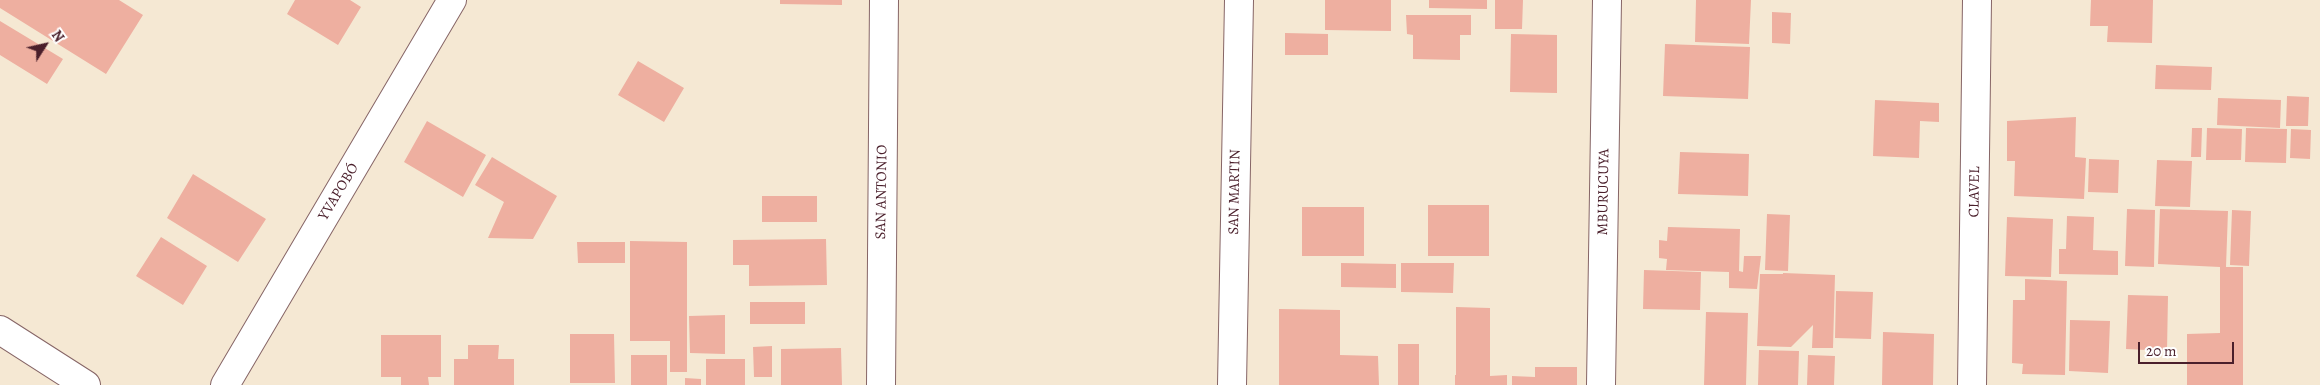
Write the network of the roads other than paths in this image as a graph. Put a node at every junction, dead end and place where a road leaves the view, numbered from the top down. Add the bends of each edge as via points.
1 (452, 0) edge
2 (884, 0) edge
3 (1239, 0) edge
4 (1607, 0) edge
5 (1978, 0) edge
6 (0, 330) edge
7 (86, 385) edge
8 (225, 385) edge
9 (881, 385) edge
10 (1232, 385) edge
11 (1602, 385) edge
12 (1972, 385) edge

1 - 8 street, YVAPOBÓ
2 - 9 street, SAN ANTONIO
3 - 10 street, SAN MARTIN
4 - 11 street, MBURUCUYA
5 - 12 street, CLAVEL
6 - 7 street

